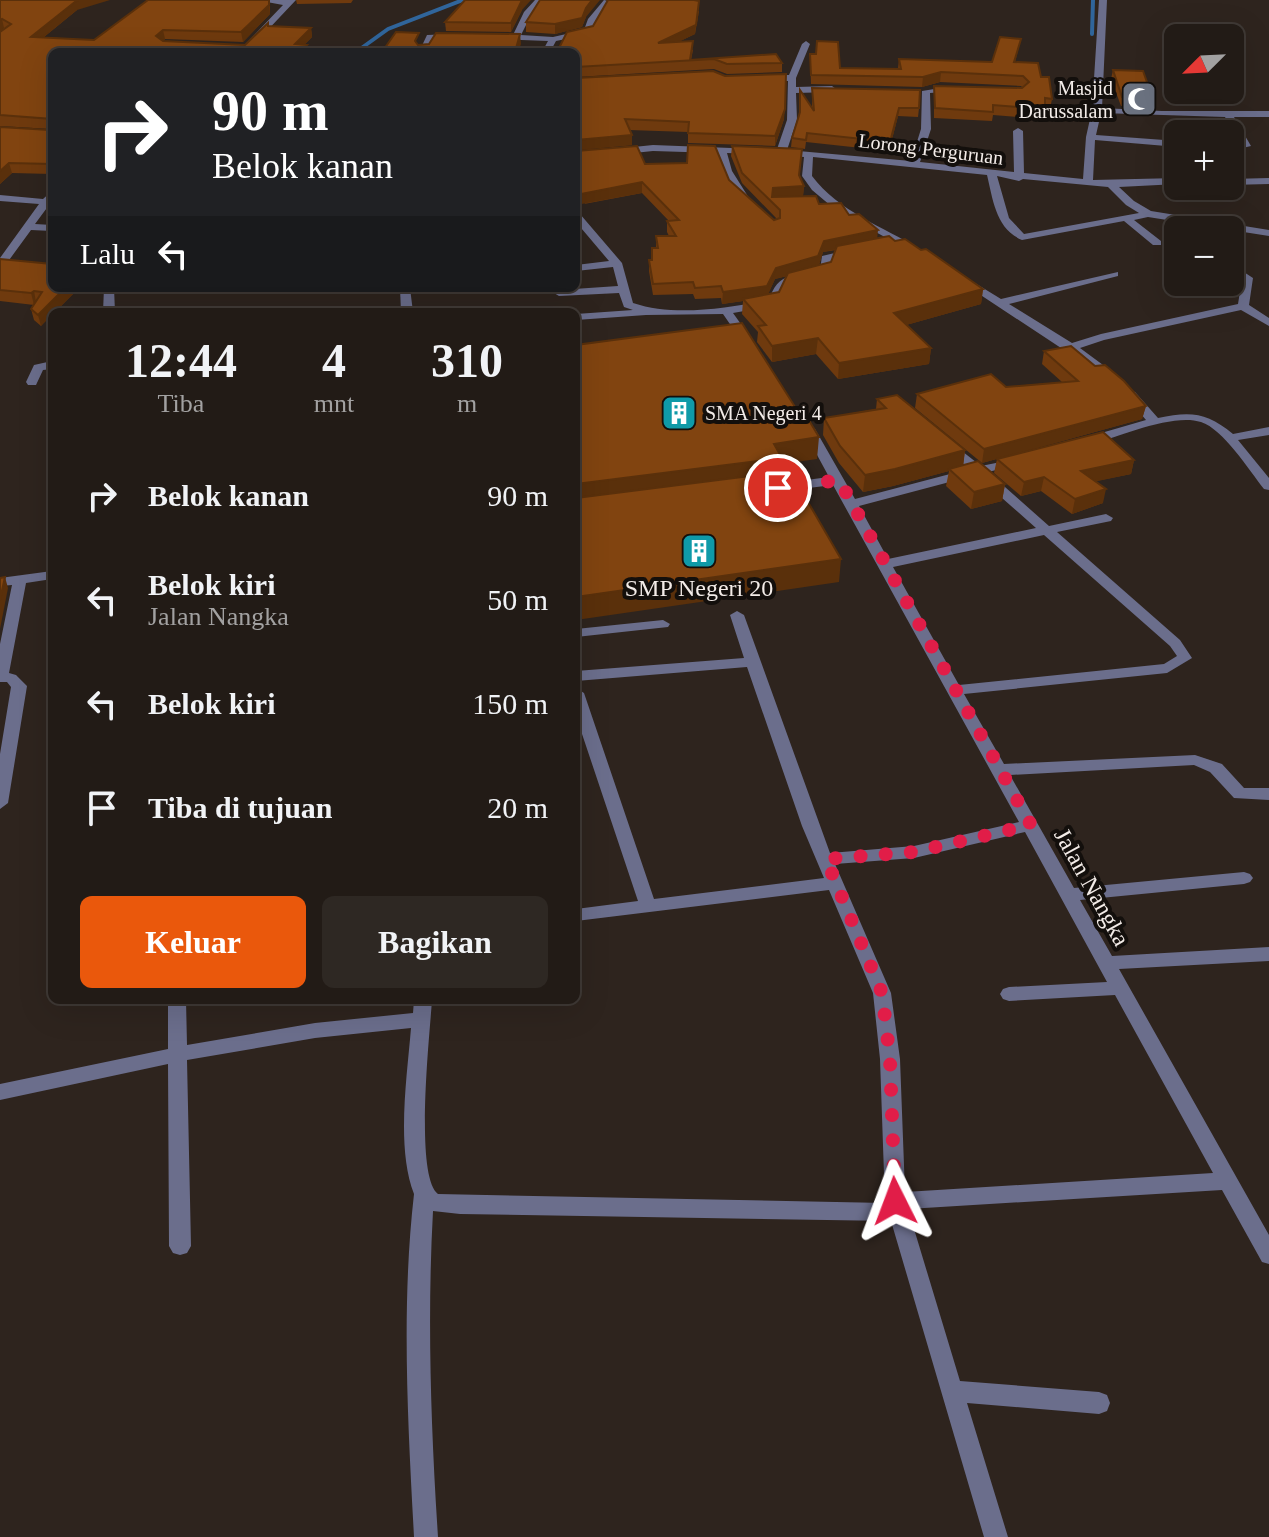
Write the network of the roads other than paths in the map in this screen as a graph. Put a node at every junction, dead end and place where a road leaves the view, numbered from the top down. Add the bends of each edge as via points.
1 (260, 0) edge
2 (539, 0) edge
3 (1103, 0) edge
4 (291, 1) edge
5 (607, 2) edge
6 (459, 36) edge
7 (488, 37) edge
8 (516, 37) junction
9 (553, 39) junction
10 (806, 44) dead end
11 (228, 47) edge
12 (233, 48) edge
13 (245, 48) edge
14 (425, 48) edge
15 (548, 48) edge
16 (792, 78) junction
17 (757, 79) edge
18 (838, 89) edge
19 (962, 89) edge
20 (791, 90) junction
21 (1097, 110) junction
22 (1228, 114) junction
23 (1269, 114) edge
24 (1231, 120) edge
25 (1018, 131) dead end
26 (1091, 137) junction
27 (1164, 143) edge
28 (721, 150) junction
29 (781, 152) junction
30 (809, 154) junction
31 (580, 156) edge
32 (915, 164) junction
33 (992, 175) junction
34 (1019, 178) junction
35 (1269, 181) edge
36 (1088, 182) junction
37 (1164, 182) edge
38 (1244, 182) edge
39 (1111, 184) junction
40 (0, 198) edge
41 (48, 198) edge
42 (48, 199) edge
43 (828, 200) junction
44 (815, 201) edge
45 (755, 209) edge
46 (1148, 214) junction
47 (1127, 219) junction
48 (1164, 220) edge
49 (580, 221) edge
50 (29, 227) junction
51 (48, 228) edge
52 (1244, 231) edge
53 (1269, 233) edge
54 (903, 242) junction
55 (1157, 243) dead end
56 (877, 247) edge
57 (864, 250) edge
58 (923, 255) edge
59 (617, 263) junction
60 (0, 266) edge
61 (13, 267) edge
62 (580, 268) edge
63 (1114, 274) dead end
64 (1244, 275) edge
65 (961, 279) edge
66 (624, 289) junction
67 (575, 292) edge
68 (580, 292) edge
69 (559, 293) dead end
70 (998, 303) junction
71 (1243, 306) junction
72 (726, 311) junction
73 (652, 313) junction
74 (580, 317) edge
75 (1269, 323) edge
76 (1071, 347) junction
77 (761, 361) edge
78 (48, 366) edge
79 (32, 382) dead end
80 (806, 417) edge
81 (1150, 424) junction
82 (1269, 431) edge
83 (935, 433) edge
84 (1229, 437) junction
85 (1072, 445) edge
86 (1026, 458) edge
87 (980, 471) junction
88 (839, 480) junction
89 (1269, 486) edge
90 (762, 490) edge
91 (853, 504) junction
92 (1106, 518) dead end
93 (1050, 531) junction
94 (885, 564) junction
95 (48, 576) edge
96 (20, 579) junction
97 (0, 582) edge
98 (737, 615) dead end
99 (663, 624) dead end
100 (580, 633) edge
101 (751, 662) junction
102 (580, 676) edge
103 (1, 677) edge
104 (957, 690) junction
105 (580, 705) edge
106 (1001, 770) junction
107 (1269, 794) edge
108 (0, 803) edge
109 (1031, 825) junction
110 (826, 859) junction
111 (1244, 878) dead end
112 (835, 883) junction
113 (1069, 895) junction
114 (648, 906) junction
115 (580, 914) edge
116 (1269, 954) edge
117 (1106, 963) junction
118 (1120, 988) junction
119 (1009, 994) dead end
120 (177, 1004) edge
121 (422, 1010) edge
122 (177, 1054) junction
123 (0, 1092) edge
124 (1225, 1181) junction
125 (424, 1195) junction
126 (896, 1207) junction
127 (180, 1246) dead end
128 (1269, 1255) edge
129 (952, 1391) junction
130 (1099, 1403) dead end
131 (426, 1537) edge
132 (996, 1537) edge

1 - 4 street
2 - 8 street
3 - 21 street
4 - 13 street
5 - 9 street via 587,32
6 - 14 street via 430,37
7 - 8 street
8 - 9 street
9 - 15 street
10 - 16 street
11 - 12 street
16 - 17 street
16 - 20 street
18 - 20 street
19 - 32 street via 921,93 926,129
20 - 29 street via 792,120
21 - 22 street
21 - 26 street
22 - 23 street
22 - 24 street
25 - 34 street
26 - 27 street
26 - 36 street
28 - 29 street, Lorong Perguruan
28 - 31 street, Lorong Perguruan via 653,148
28 - 45 street via 734,186
29 - 30 street, Lorong Perguruan
30 - 32 street, Lorong Perguruan
30 - 43 street via 808,180
32 - 33 street, Lorong Perguruan
33 - 34 street, Lorong Perguruan
33 - 47 street via 1004,218 1020,236
34 - 36 street, Lorong Perguruan
35 - 38 street
36 - 39 street, Lorong Perguruan
37 - 39 street, Lorong Perguruan
39 - 46 street
40 - 41 street
42 - 50 street
43 - 44 street
43 - 54 street
46 - 47 street
46 - 48 street
47 - 55 street
49 - 59 street
50 - 51 street
50 - 60 street
52 - 53 street
54 - 56 street
54 - 58 street
57 - 72 street via 828,257 825,272 783,282 774,303
59 - 62 street
59 - 66 street
60 - 61 street
63 - 70 street
64 - 71 street via 1248,278
65 - 70 street
66 - 68 street
66 - 73 street via 628,305
67 - 69 street
70 - 76 street
71 - 75 street
71 - 76 street
72 - 73 street
72 - 77 street
73 - 74 street
76 - 81 street via 1128,391 1153,420
78 - 79 street via 38,367
80 - 88 street, Jalan Nangka
81 - 84 street via 1202,418
81 - 85 street
82 - 84 street
83 - 87 street
84 - 89 street
86 - 87 street
87 - 91 street
87 - 93 street
88 - 90 street
88 - 91 street, Jalan Nangka
91 - 94 street, Jalan Nangka
92 - 93 street
93 - 94 street
93 - 104 street via 1175,643 1185,658 1167,668
94 - 104 street, Jalan Nangka
95 - 96 street
96 - 97 street
96 - 103 street
98 - 101 street
99 - 100 street
101 - 102 street
101 - 110 street
103 - 108 street via 19,686
104 - 106 street, Jalan Nangka
105 - 114 street
106 - 107 street via 1195,760 1216,768 1240,794
106 - 109 street, Jalan Nangka
109 - 110 street via 914,852
109 - 113 street, Jalan Nangka
110 - 112 street
111 - 113 street
112 - 114 street
112 - 126 street via 882,993
113 - 117 street, Jalan Nangka
114 - 115 street
116 - 117 street
117 - 118 street, Jalan Nangka
118 - 119 street
118 - 124 street, Jalan Nangka
120 - 122 street
121 - 122 street
121 - 125 street via 416,1117 418,1177
122 - 123 street
122 - 127 street
124 - 126 street
124 - 128 street, Jalan Nangka
125 - 126 street via 460,1205
125 - 131 street via 418,1284
126 - 129 street
129 - 130 street
129 - 132 street

